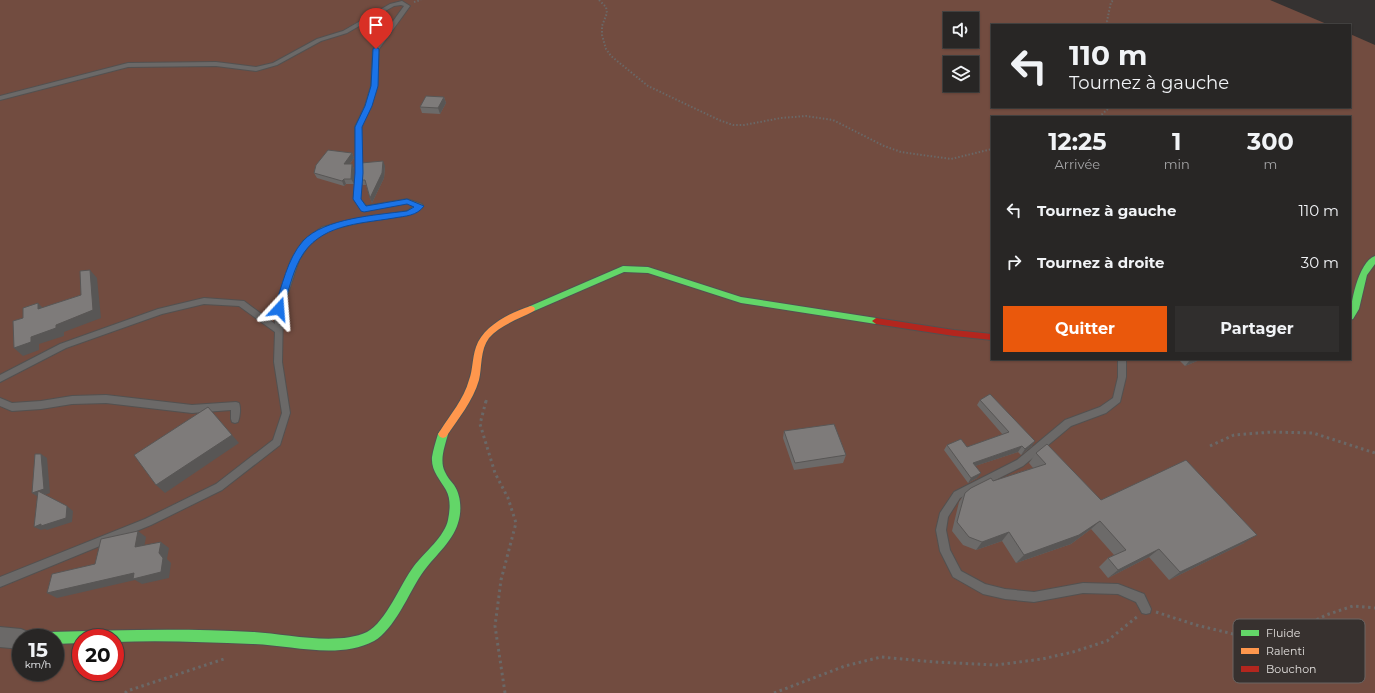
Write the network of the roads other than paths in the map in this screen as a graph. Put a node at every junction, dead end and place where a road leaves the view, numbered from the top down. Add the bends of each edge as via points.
1 (0, 98) edge
2 (1375, 259) edge
3 (1351, 315) edge
4 (279, 331) junction
5 (991, 336) edge
6 (1122, 360) edge
7 (0, 379) edge
8 (0, 402) edge
9 (234, 419) dead end
10 (0, 582) edge
11 (1146, 609) road end
12 (0, 637) edge
13 (12, 638) edge
14 (64, 638) edge

1 - 4 lane via 128,66 216,64 256,69 275,64 319,40 345,32 392,5 406,4 376,49 374,86 358,127 357,199 364,209 407,201 420,206 409,213 324,229 306,243 295,260 279,309
2 - 3 street via 1370,262 1358,283 1355,309
4 - 7 lane via 241,303 204,301 160,311 63,346
4 - 10 lane via 278,362 286,413 277,442 219,487 148,522
5 - 14 street via 954,333 741,300 648,270 623,269 500,324 486,336 480,347 474,381 464,403 444,431 437,458 440,474 451,489 455,503 453,522 445,537 418,570 384,625 371,636 334,645 253,638 142,635
6 - 11 lane via 1122,377 1117,400 1103,410 1068,423 1020,463 957,495 943,516 941,530 946,551 957,574 983,589 1034,596 1083,588 1118,589 1140,598
8 - 9 lane via 12,407 106,399 192,409 236,406
12 - 13 street

